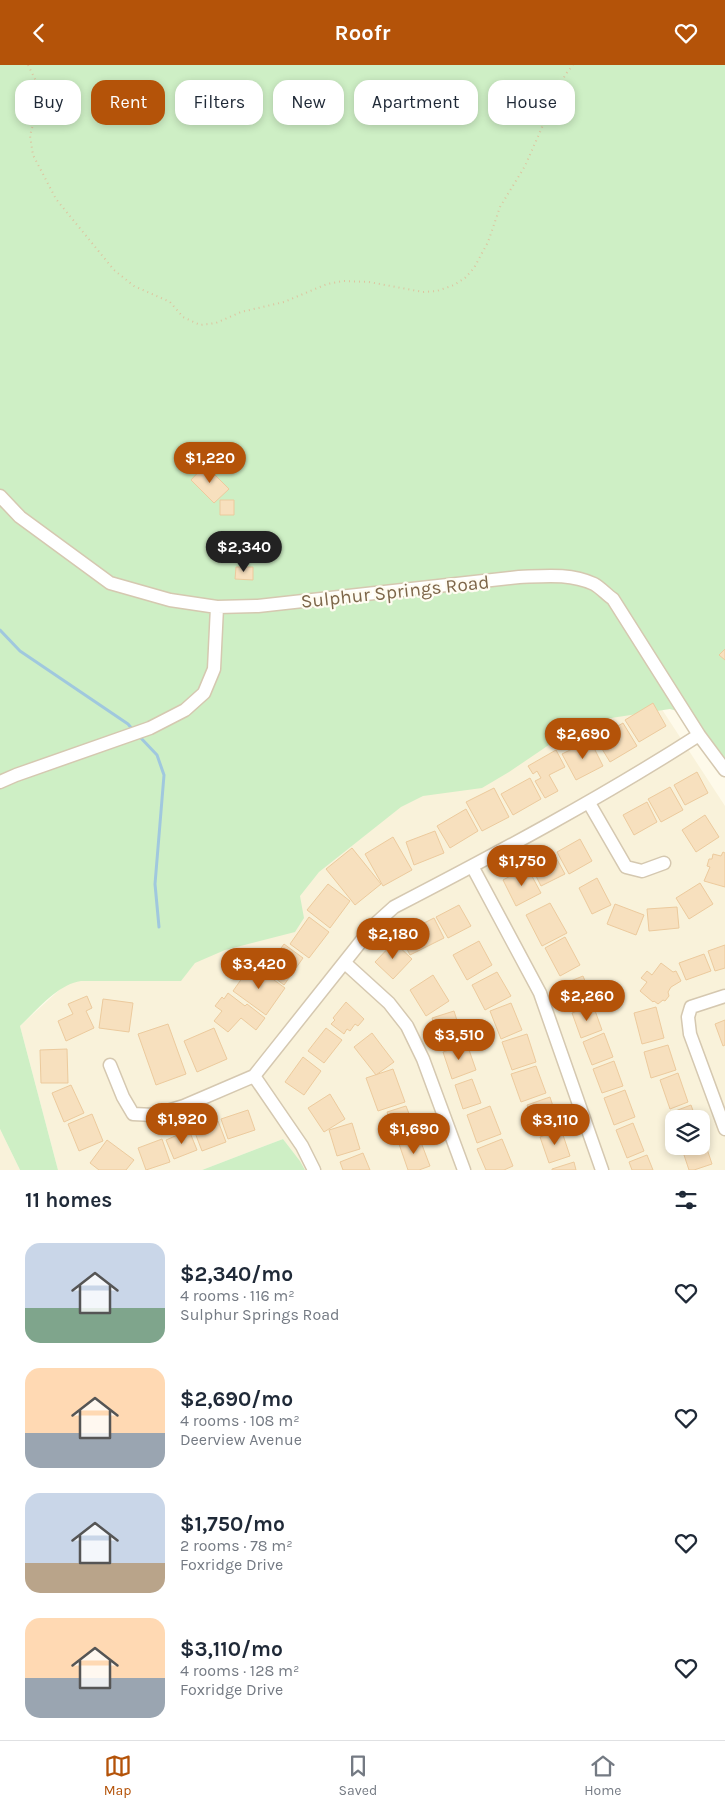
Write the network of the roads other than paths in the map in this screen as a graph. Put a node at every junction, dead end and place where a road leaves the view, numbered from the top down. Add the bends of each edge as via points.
1 (0, 496) edge
2 (217, 607) junction
3 (699, 735) junction
4 (725, 770) edge
5 (0, 782) edge
6 (590, 803) junction
7 (664, 863) dead end
8 (472, 866) junction
9 (345, 963) junction
10 (725, 995) edge
11 (110, 1065) dead end
12 (254, 1075) junction
13 (725, 1129) edge
14 (314, 1170) edge
15 (464, 1170) edge
16 (602, 1170) edge

1 - 2 street, Sulphur Springs Road via 20,517 110,583 170,600
2 - 3 street, Sulphur Springs Road via 258,606 519,577 573,577 596,585 612,599
2 - 5 street via 214,669 204,693 185,710 150,729
3 - 4 street, Sulphur Springs Road
3 - 6 street
6 - 7 street via 626,867 642,871
6 - 8 street
8 - 9 street via 394,907 374,925
8 - 16 street via 540,993
9 - 12 street
9 - 15 street via 389,1003 407,1027 423,1059
10 - 13 street via 691,1007 688,1017 690,1034
11 - 12 street via 133,1114 154,1115 169,1111
12 - 14 street via 302,1146

